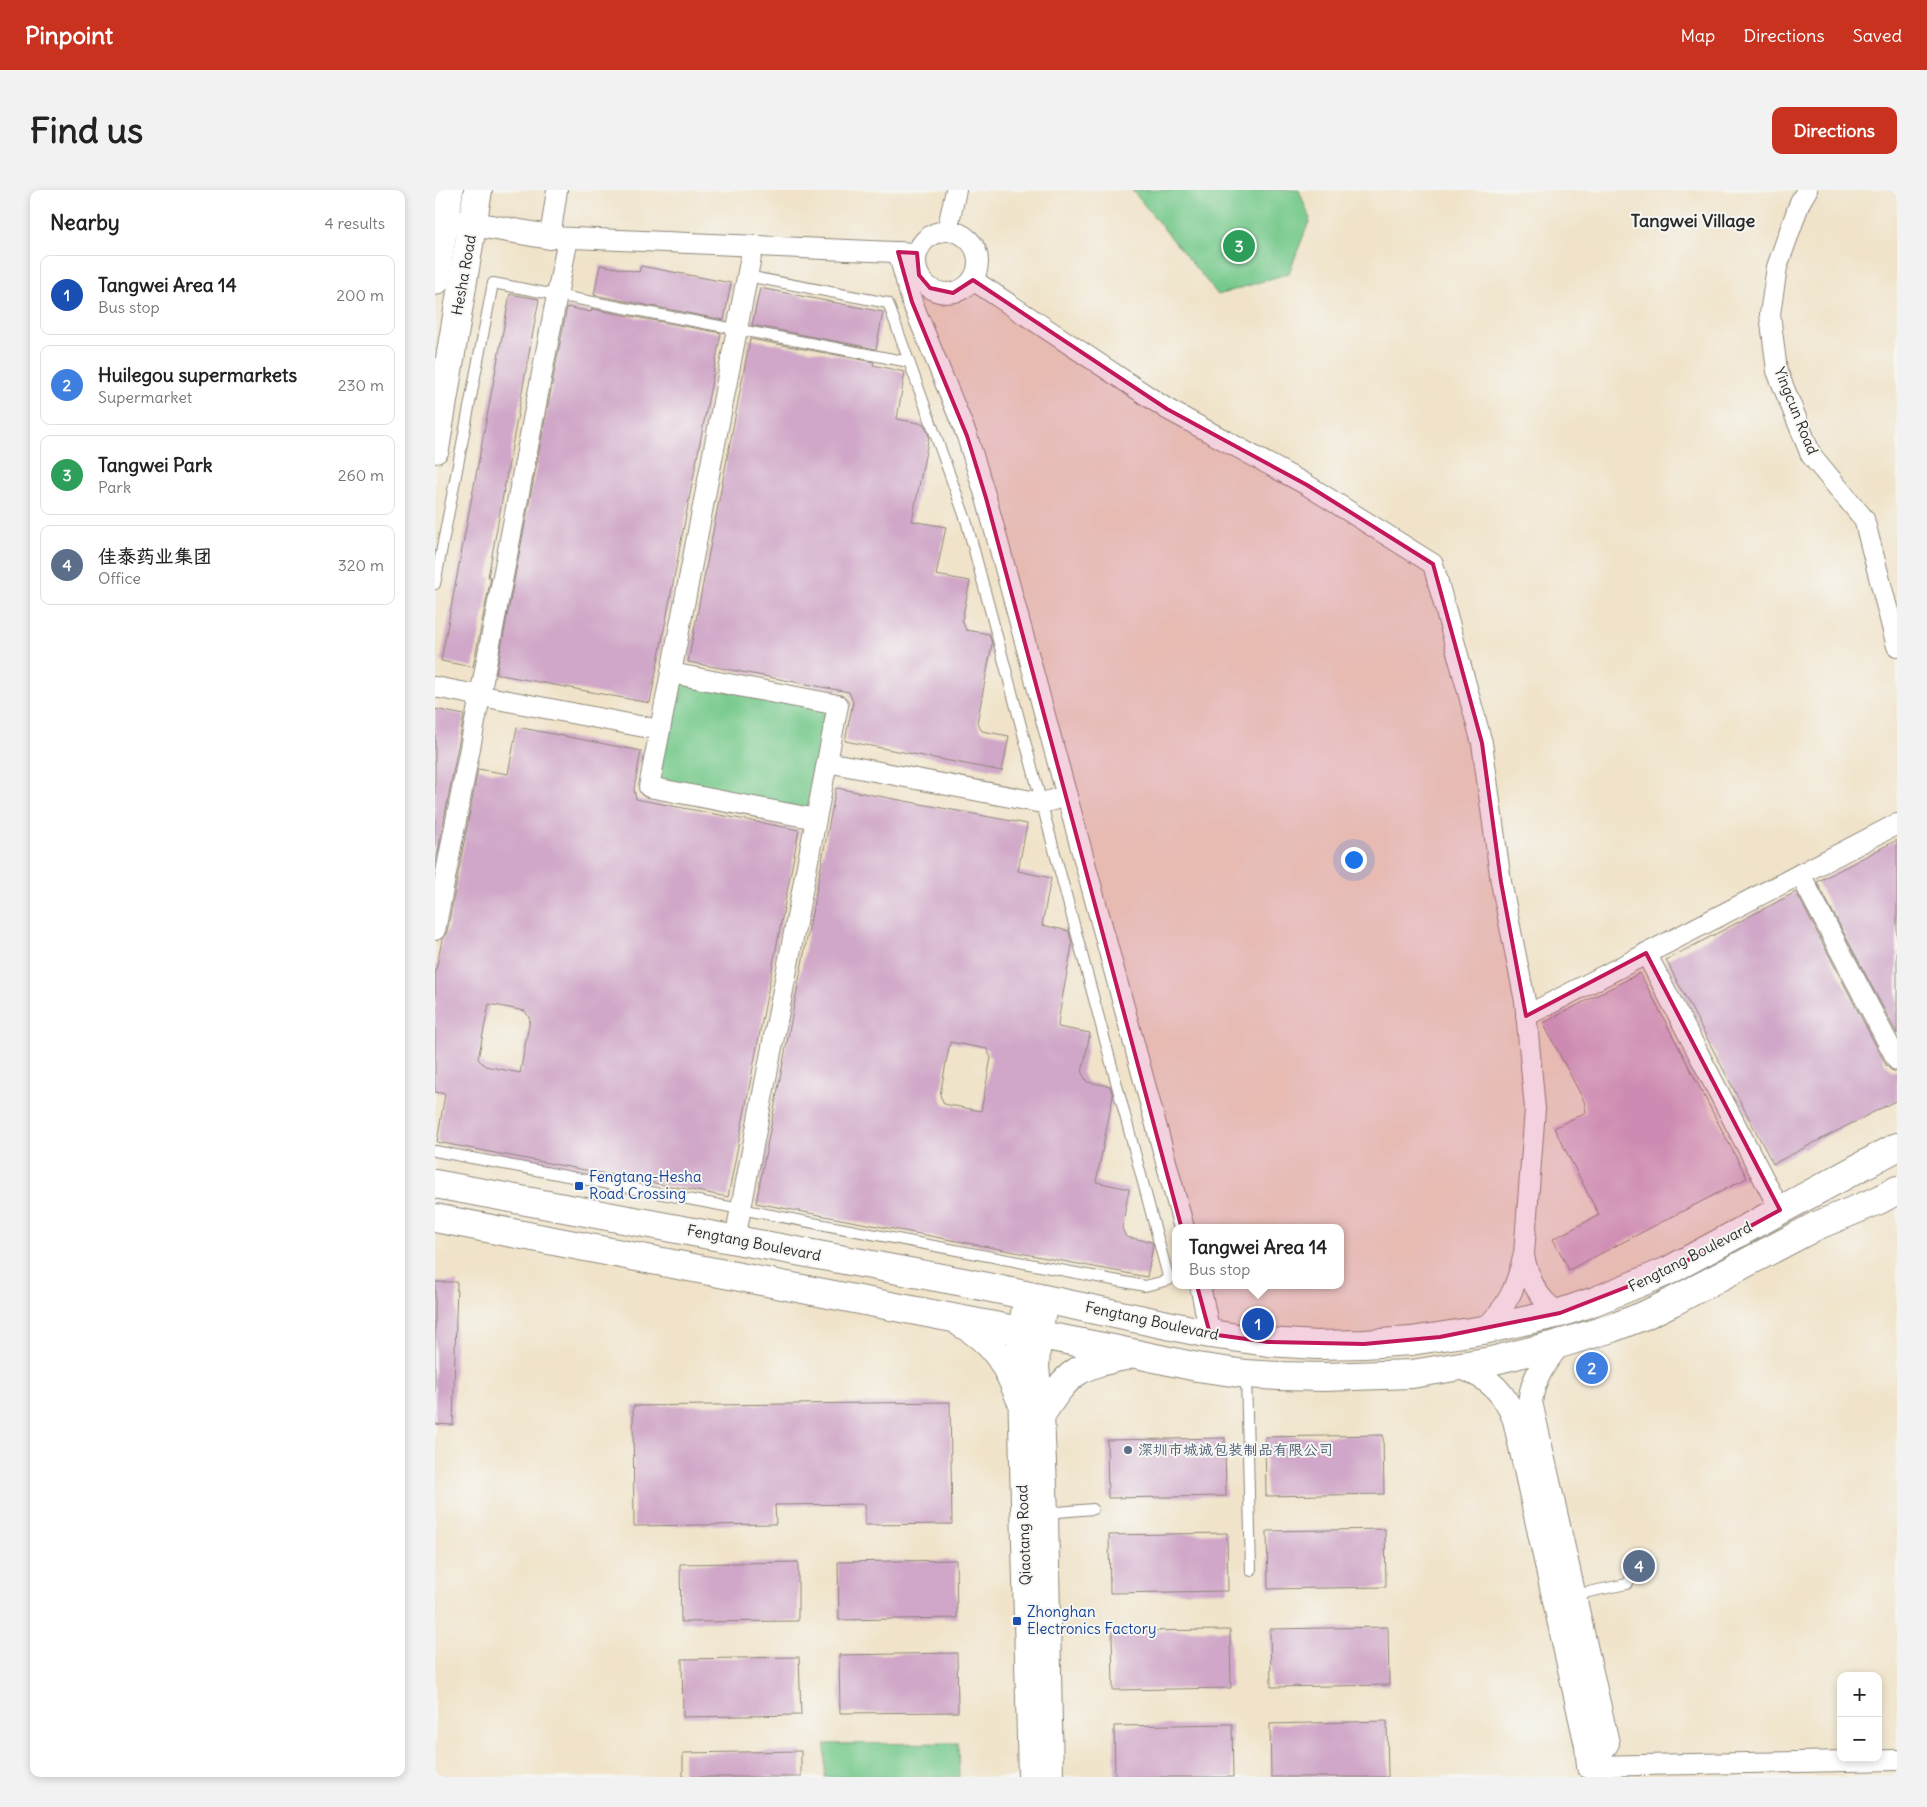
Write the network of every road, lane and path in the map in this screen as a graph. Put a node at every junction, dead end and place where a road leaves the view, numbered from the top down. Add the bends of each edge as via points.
1 (449, 190) edge
2 (478, 190) edge
3 (557, 190) edge
4 (957, 190) edge
5 (1807, 190) edge
6 (947, 231) junction
7 (439, 232) edge
8 (472, 233) junction
9 (559, 237) junction
10 (753, 246) junction
11 (908, 252) junction
12 (747, 276) junction
13 (435, 280) edge
14 (973, 280) junction
15 (557, 295) junction
16 (737, 330) junction
17 (909, 362) junction
18 (435, 449) edge
19 (435, 584) edge
20 (1897, 646) edge
21 (671, 673) junction
22 (435, 687) edge
23 (480, 696) junction
24 (660, 730) junction
25 (827, 762) junction
26 (1067, 796) junction
27 (1042, 802) junction
28 (816, 818) junction
29 (1897, 824) edge
30 (1800, 874) junction
31 (435, 930) edge
32 (1646, 953) junction
33 (1526, 1016) junction
34 (1897, 1060) edge
35 (1897, 1147) edge
36 (435, 1151) edge
37 (435, 1184) edge
38 (1897, 1190) edge
39 (741, 1210) junction
40 (1781, 1210) junction
41 (435, 1218) edge
42 (1183, 1224) edge
43 (735, 1239) junction
44 (1524, 1254) junction
45 (1201, 1289) edge
46 (1037, 1296) junction
47 (1560, 1313) junction
48 (951, 1318) junction
49 (1483, 1330) junction
50 (1029, 1334) junction
51 (1210, 1334) junction
52 (1559, 1344) junction
53 (1133, 1354) junction
54 (1462, 1367) junction
55 (1245, 1374) junction
56 (1020, 1398) junction
57 (1042, 1413) junction
58 (1093, 1509) dead end
59 (1046, 1513) junction
60 (1639, 1566) dead end
61 (1251, 1571) dead end
62 (1574, 1595) junction
63 (1897, 1760) edge
64 (1823, 1769) edge
65 (1588, 1773) edge
66 (1030, 1777) edge
67 (1051, 1777) edge

1 - 7 main road, Hesha Road
2 - 8 main road, Hesha Road
3 - 9 street
4 - 6 street
5 - 20 street, Yingcun Road via 1777,267 1770,314 1777,372 1811,455 1865,519
6 - 11 street via 932,236
6 - 14 street via 958,233 973,245 978,262
7 - 8 street
7 - 13 main road, Hesha Road
8 - 9 street
8 - 18 main road, Hesha Road
9 - 10 street
9 - 15 street
10 - 11 street
10 - 12 street
11 - 14 street via 930,288 941,293 953,293
11 - 26 street via 912,302 967,436
12 - 16 street
12 - 17 lane via 888,303
14 - 33 street via 1167,409 1307,485 1433,564 1482,743 1501,882
15 - 16 lane
15 - 19 lane via 493,283
15 - 23 street
16 - 17 lane
16 - 21 street
17 - 27 lane via 966,520
21 - 24 street
21 - 25 street via 838,705
22 - 23 street
23 - 24 street
23 - 31 street
24 - 28 street via 649,787
25 - 27 street
25 - 28 street
26 - 27 street
26 - 42 street
27 - 39 lane via 1169,1280 1145,1286
28 - 39 street
29 - 30 street
30 - 32 street
30 - 34 street
32 - 33 street
32 - 40 street
33 - 44 street via 1535,1108
35 - 40 main road, Fengtang Boulevard
36 - 39 lane
37 - 43 main road, Fengtang Boulevard
38 - 52 main road, Fengtang Boulevard via 1816,1226 1651,1312
39 - 43 street
40 - 47 main road, Fengtang Boulevard via 1668,1271 1621,1292
41 - 48 main road, Fengtang Boulevard
43 - 46 main road, Fengtang Boulevard
44 - 47 street via 1536,1291 1544,1302
44 - 49 street via 1513,1293
45 - 51 street
46 - 50 street, Qiaotang Road
46 - 51 main road, Fengtang Boulevard
47 - 49 main road, Fengtang Boulevard
48 - 50 main road, Fengtang Boulevard
48 - 56 main road via 978,1333 993,1348 1004,1363
49 - 51 main road, Fengtang Boulevard via 1411,1341 1317,1346
50 - 53 main road, Fengtang Boulevard
50 - 56 street, Qiaotang Road
50 - 57 street, Qiaotang Road via 1037,1366
52 - 54 main road, Fengtang Boulevard
52 - 62 street via 1535,1379 1530,1402
53 - 55 main road, Fengtang Boulevard
53 - 57 main road via 1103,1360 1070,1375
54 - 55 main road, Fengtang Boulevard via 1367,1376
54 - 65 street via 1482,1375 1495,1386 1515,1420 1587,1746
55 - 61 lane
56 - 66 street, Qiaotang Road
57 - 59 street, Qiaotang Road
58 - 59 lane
59 - 67 street, Qiaotang Road
60 - 62 lane via 1627,1584
62 - 65 street via 1607,1743
63 - 64 street
64 - 65 street

